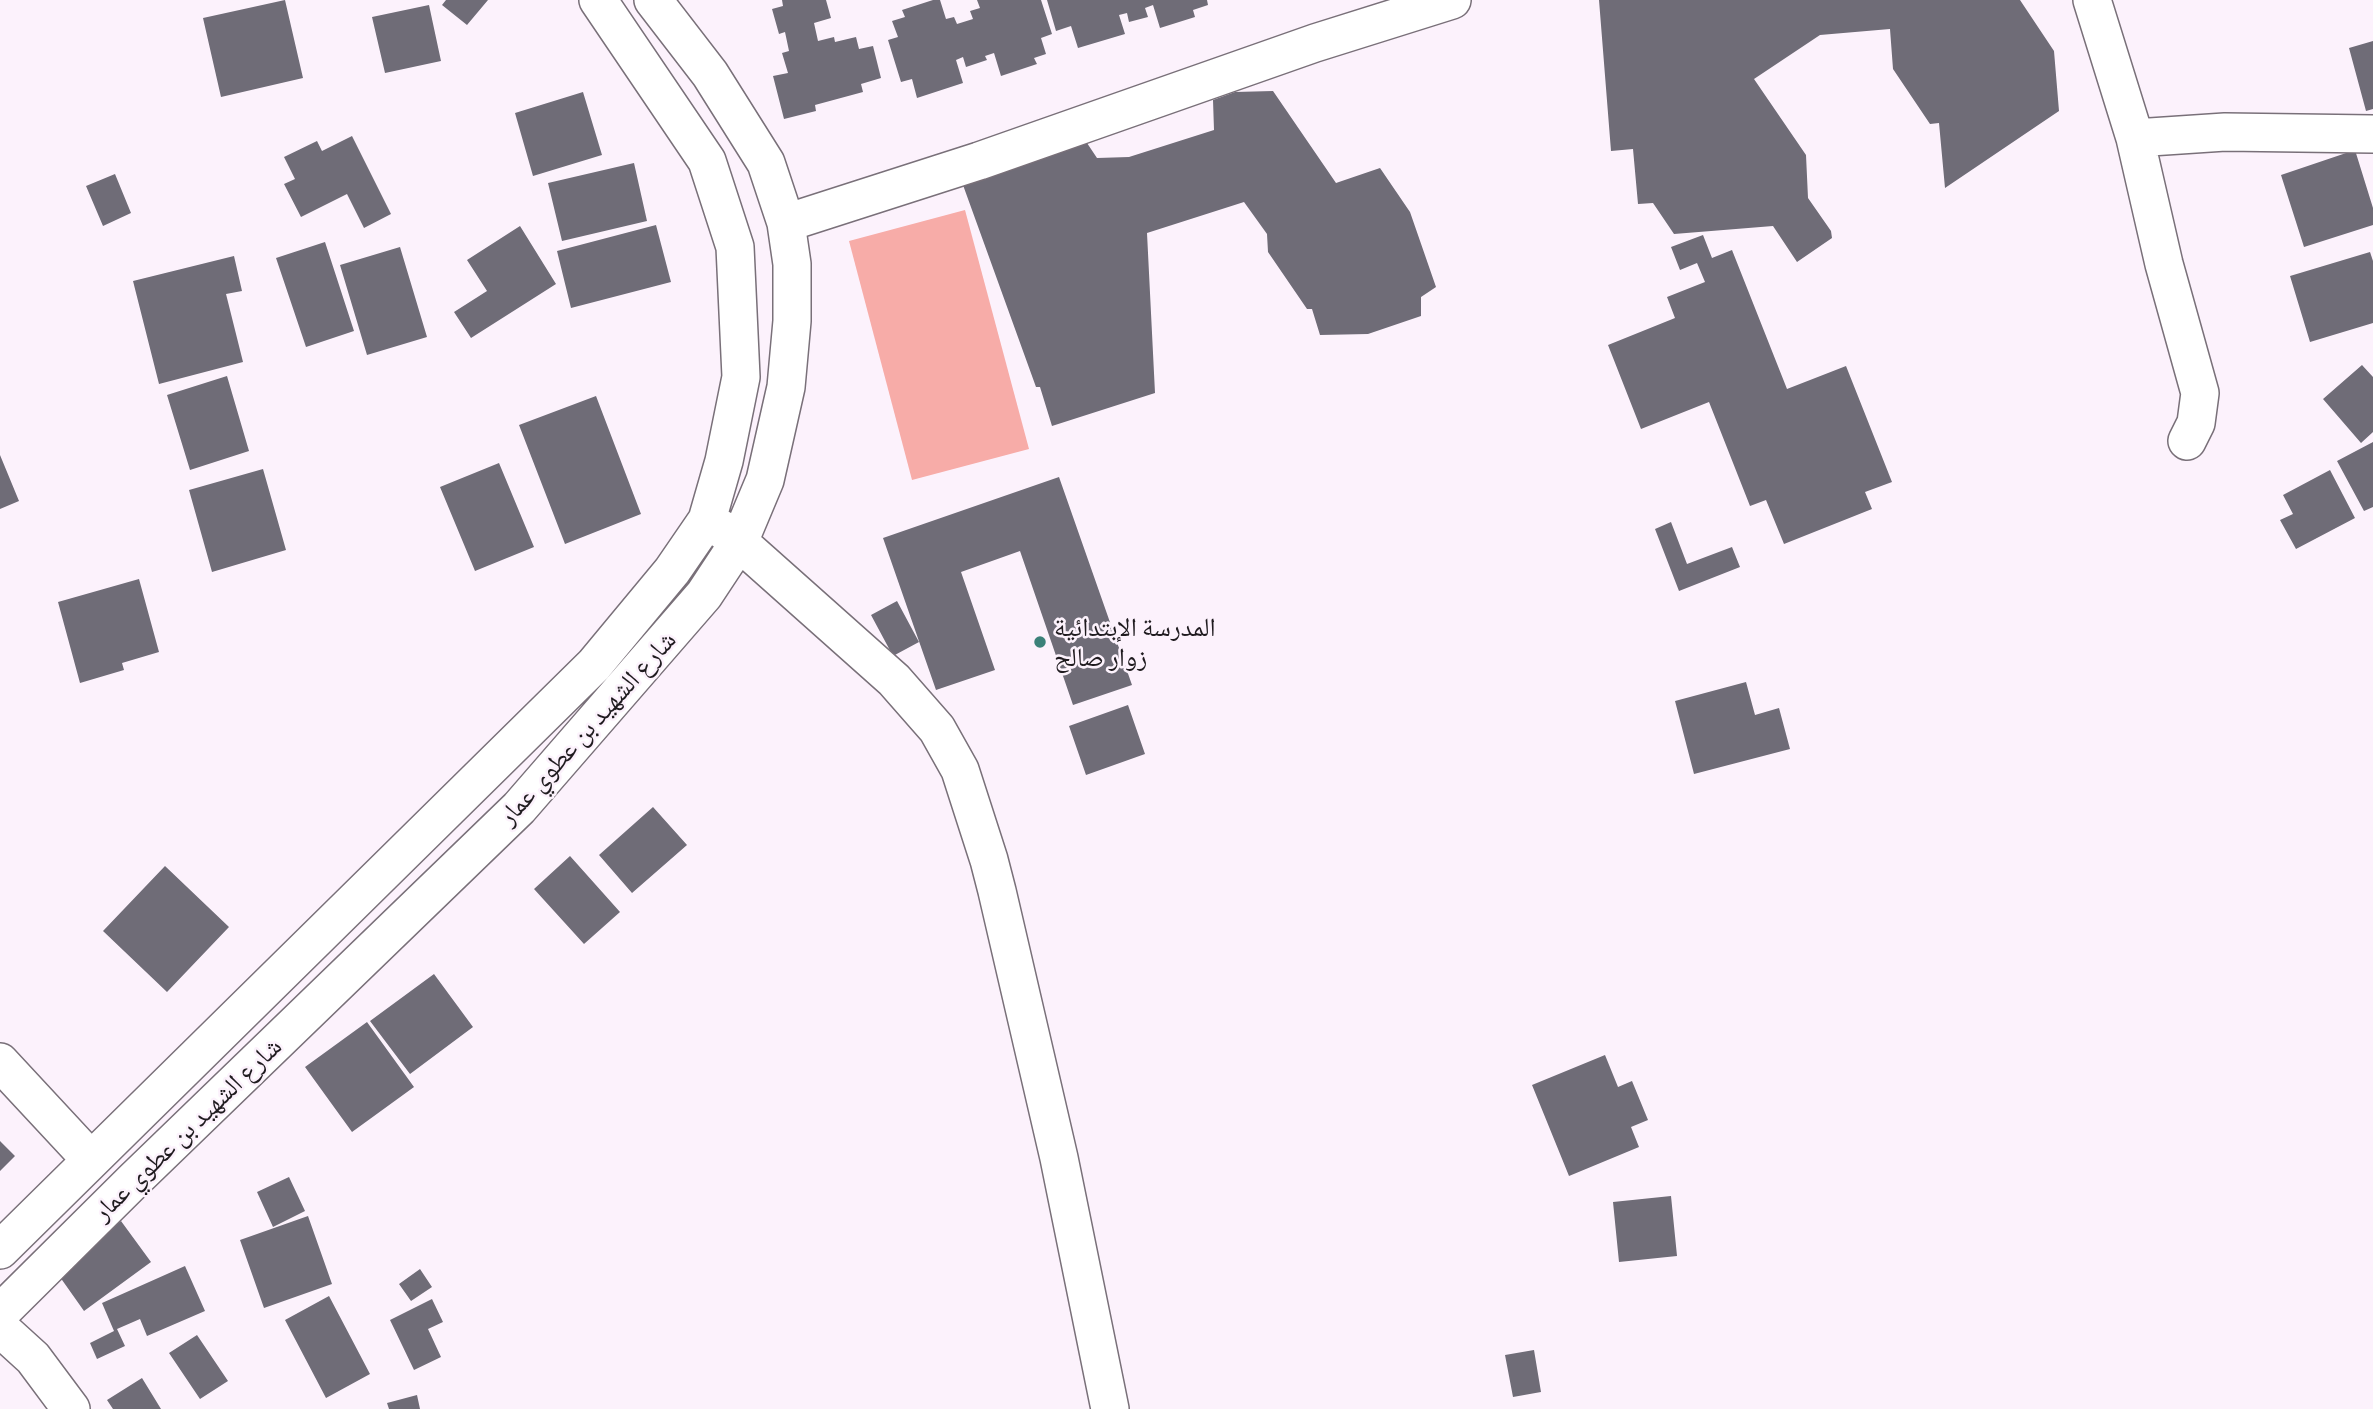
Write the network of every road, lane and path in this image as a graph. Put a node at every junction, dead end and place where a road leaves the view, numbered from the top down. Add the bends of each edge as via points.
1 (598, 0) edge
2 (653, 0) edge
3 (1452, 0) edge
4 (2092, 0) edge
5 (2373, 134) edge
6 (2136, 138) junction
7 (786, 223) junction
8 (2187, 441) dead end
9 (707, 520) junction
10 (739, 542) junction
11 (0, 1062) edge
12 (91, 1160) junction
13 (0, 1250) edge
14 (0, 1313) edge
15 (0, 1328) edge
16 (71, 1409) edge
17 (1110, 1409) edge

1 - 9 street, شارع الشهيد بن عطوي عمار via 708,161 735,247 741,377
2 - 7 street, شارع الشهيد بن عطوي عمار via 710,74 766,163
3 - 7 street
4 - 6 street
5 - 6 street via 2225,132
6 - 8 street via 2164,264 2200,393 2196,423
7 - 10 street, شارع الشهيد بن عطوي عمار via 792,321 786,387 765,480
9 - 10 street
9 - 12 street, شارع الشهيد بن عطوي عمار via 672,571 594,664
10 - 14 street, شارع الشهيد بن عطوي عمار via 704,595 519,808
10 - 17 street via 894,680 937,729 960,770 992,870 1059,1158
11 - 12 street
12 - 13 street, شارع الشهيد بن عطوي عمار
15 - 16 street via 33,1358

